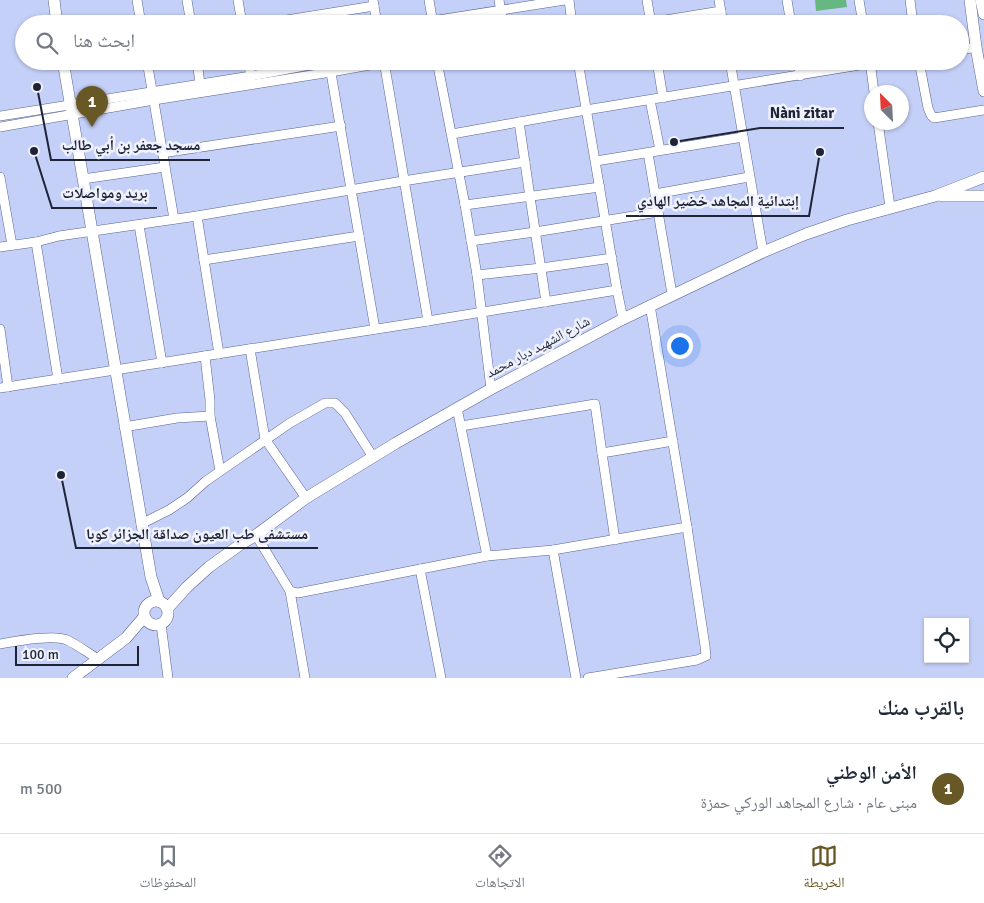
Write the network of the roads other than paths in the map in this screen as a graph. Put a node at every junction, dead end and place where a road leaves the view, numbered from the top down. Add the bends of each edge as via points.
1 (54, 0) edge
2 (137, 0) edge
3 (187, 0) edge
4 (238, 0) edge
5 (429, 0) edge
6 (499, 0) edge
7 (567, 0) edge
8 (647, 0) edge
9 (719, 0) edge
10 (788, 0) edge
11 (859, 0) edge
12 (910, 0) edge
13 (970, 0) edge
14 (981, 0) edge
15 (373, 3) edge
16 (501, 10) junction
17 (721, 12) junction
18 (984, 14) edge
19 (56, 15) edge
20 (140, 15) edge
21 (190, 15) edge
22 (240, 15) edge
23 (310, 15) edge
24 (431, 15) edge
25 (472, 15) edge
26 (502, 15) edge
27 (570, 15) edge
28 (648, 15) edge
29 (701, 15) edge
30 (722, 15) edge
31 (790, 15) edge
32 (862, 15) edge
33 (912, 15) edge
34 (976, 47) junction
35 (969, 48) edge
36 (64, 70) edge
37 (149, 70) edge
38 (198, 70) edge
39 (250, 70) edge
40 (283, 70) edge
41 (342, 70) edge
42 (388, 70) edge
43 (440, 70) edge
44 (579, 70) edge
45 (659, 70) edge
46 (731, 70) edge
47 (799, 70) edge
48 (830, 70) edge
49 (871, 70) edge
50 (921, 70) edge
51 (331, 72) junction
52 (251, 76) junction
53 (800, 76) junction
54 (200, 84) junction
55 (873, 85) edge
56 (734, 86) junction
57 (984, 91) edge
58 (153, 96) junction
59 (664, 98) junction
60 (650, 100) junction
61 (71, 109) junction
62 (586, 110) junction
63 (984, 110) edge
64 (0, 116) edge
65 (519, 122) junction
66 (341, 126) junction
67 (0, 127) edge
68 (879, 130) edge
69 (452, 134) junction
70 (743, 137) junction
71 (660, 150) junction
72 (162, 153) junction
73 (648, 153) junction
74 (596, 161) junction
75 (525, 162) junction
76 (164, 167) junction
77 (458, 173) junction
78 (0, 177) edge
79 (749, 177) junction
80 (984, 177) edge
81 (83, 179) junction
82 (403, 181) junction
83 (600, 187) junction
84 (351, 190) junction
85 (655, 194) junction
86 (935, 196) junction
87 (984, 196) edge
88 (530, 197) junction
89 (465, 205) junction
90 (890, 207) junction
91 (658, 212) junction
92 (197, 216) junction
93 (174, 219) junction
94 (605, 221) junction
95 (139, 224) junction
96 (91, 232) junction
97 (536, 232) junction
98 (359, 236) junction
99 (471, 241) junction
100 (36, 242) junction
101 (12, 245) junction
102 (0, 246) edge
103 (763, 252) junction
104 (612, 258) junction
105 (204, 260) junction
106 (541, 268) junction
107 (477, 275) junction
108 (617, 290) junction
109 (672, 294) junction
110 (546, 302) junction
111 (650, 305) junction
112 (482, 312) junction
113 (623, 319) junction
114 (428, 321) junction
115 (0, 329) edge
116 (375, 329) junction
117 (250, 349) junction
118 (219, 354) junction
119 (205, 356) junction
120 (162, 363) junction
121 (115, 370) junction
122 (58, 379) junction
123 (4, 388) edge
124 (491, 389) junction
125 (457, 408) junction
126 (210, 416) junction
127 (124, 426) junction
128 (460, 426) junction
129 (265, 439) junction
130 (673, 441) junction
131 (602, 453) junction
132 (373, 457) junction
133 (220, 471) junction
134 (306, 498) junction
135 (142, 524) junction
136 (688, 527) junction
137 (256, 535) junction
138 (615, 540) junction
139 (553, 550) junction
140 (488, 556) junction
141 (420, 568) junction
142 (290, 590) junction
143 (159, 604) junction
144 (144, 617) junction
145 (159, 624) junction
146 (126, 638) junction
147 (0, 644) edge
148 (98, 659) junction
149 (73, 678) edge
150 (168, 678) edge
151 (305, 678) edge
152 (441, 678) edge
153 (576, 678) edge
154 (588, 678) edge

1 - 19 street
2 - 20 street
3 - 21 street
4 - 22 street
5 - 24 street
6 - 16 street
7 - 16 street
7 - 27 street
8 - 28 street
9 - 17 street
10 - 31 street
11 - 32 street
12 - 33 street
13 - 34 street
14 - 18 street
15 - 23 street
16 - 25 street
16 - 26 street
17 - 29 street
17 - 30 street
34 - 35 street
34 - 57 street
36 - 61 street
37 - 58 street
38 - 54 street
39 - 52 street
40 - 52 street
41 - 51 street
42 - 82 street
43 - 69 street
44 - 62 street
45 - 59 street
46 - 56 street
47 - 53 street
48 - 53 street
49 - 55 street
50 - 63 street via 928,108 934,118
51 - 58 street
51 - 66 street
52 - 54 street
53 - 56 street
54 - 58 street
56 - 59 street
56 - 70 street
58 - 61 street
58 - 72 street
59 - 60 street
60 - 62 street
60 - 71 street
61 - 64 street
61 - 67 street
61 - 81 street
62 - 65 street
62 - 74 street
65 - 69 street
65 - 75 street
66 - 72 street
66 - 84 street
68 - 90 street
69 - 77 street
70 - 71 street
70 - 79 street
71 - 73 street
72 - 76 street
73 - 74 street
73 - 85 street
74 - 83 street
75 - 77 street
75 - 88 street
76 - 81 street
76 - 93 street
77 - 82 street
77 - 89 street
78 - 101 street
79 - 85 street
79 - 103 street
80 - 86 street
81 - 96 street
82 - 84 street
82 - 114 street
83 - 88 street
83 - 94 street
84 - 92 street
84 - 98 street
85 - 91 street
86 - 87 street
86 - 90 street, شارع الشهيد دبار محمد
88 - 89 street
88 - 97 street
89 - 99 street
90 - 103 street, شارع الشهيد دبار محمد
91 - 94 street
91 - 109 street
92 - 93 street
92 - 105 street
93 - 95 street
94 - 97 street
94 - 104 street
95 - 96 street
95 - 120 street
96 - 100 street
96 - 121 street
97 - 99 street
97 - 106 street
98 - 105 street
98 - 116 street
99 - 107 street
100 - 101 street
100 - 122 street
101 - 102 street
103 - 109 street, شارع الشهيد دبار محمد
104 - 106 street
104 - 108 street
105 - 118 street
106 - 107 street
106 - 110 street
107 - 112 street
108 - 110 street
108 - 113 street
109 - 111 street, شارع الشهيد دبار محمد
110 - 112 street
111 - 113 street, شارع الشهيد دبار محمد
111 - 130 street
112 - 114 street
112 - 124 street
113 - 124 street, شارع الشهيد دبار محمد
114 - 116 street
115 - 123 street
116 - 117 street
117 - 118 street
117 - 129 street
118 - 119 street
119 - 120 street
119 - 126 street
120 - 121 street
121 - 122 street
121 - 127 street
122 - 123 street
124 - 125 street, شارع الشهيد دبار محمد
125 - 128 street
125 - 132 street, شارع الشهيد دبار محمد
126 - 127 street
126 - 133 street
127 - 135 street
128 - 131 street via 595,404
128 - 140 street
129 - 132 street via 326,403 335,403 346,413
129 - 133 street
129 - 134 street
130 - 131 street
130 - 136 street
131 - 138 street
132 - 134 street, شارع الشهيد دبار محمد
133 - 135 street via 169,510
134 - 137 street, شارع الشهيد دبار محمد
135 - 143 street
136 - 138 street
136 - 154 street via 706,656
137 - 142 street
137 - 143 street, شارع الشهيد دبار محمد
138 - 139 street
139 - 140 street
139 - 153 street
140 - 141 street
141 - 142 street via 308,592
141 - 152 street
142 - 151 street
143 - 144 street via 144,609
143 - 145 street via 168,612 166,619
144 - 145 street via 149,623
144 - 146 street
145 - 146 street
145 - 150 street
146 - 148 street
147 - 148 street via 58,638
148 - 149 street

